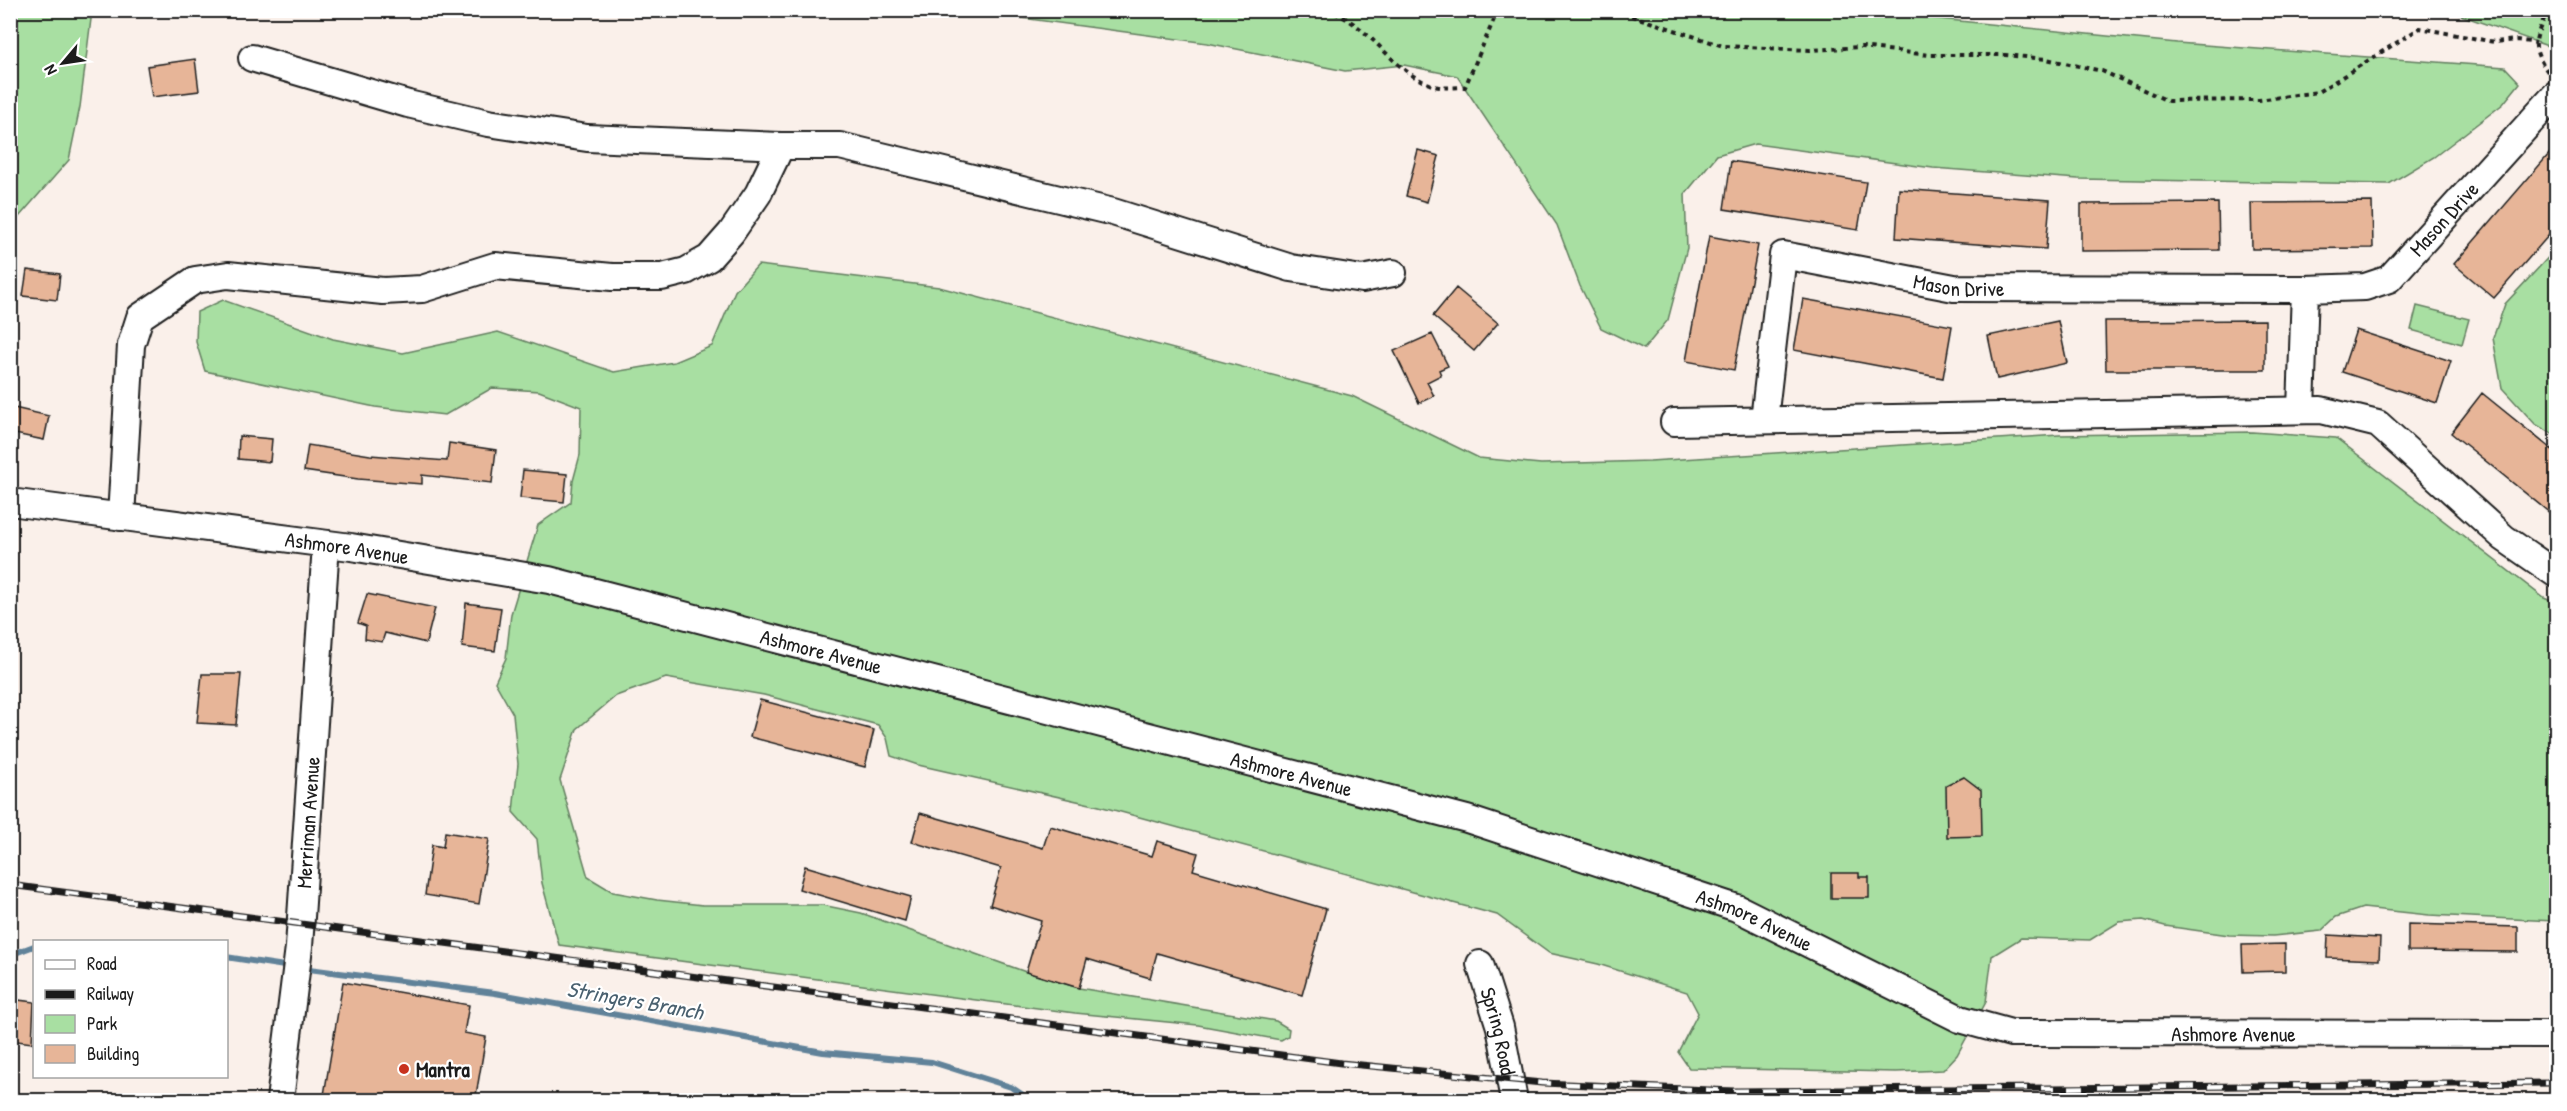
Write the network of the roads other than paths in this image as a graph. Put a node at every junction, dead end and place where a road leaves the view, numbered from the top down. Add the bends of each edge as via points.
1 (252, 58) dead end
2 (2554, 85) edge
3 (781, 146) junction
4 (1393, 273) dead end
5 (2305, 289) junction
6 (2301, 410) junction
7 (1764, 420) junction
8 (1674, 422) dead end
9 (10, 502) edge
10 (122, 517) junction
11 (326, 544) junction
12 (2556, 574) edge
13 (1480, 964) dead end
14 (2556, 1034) edge
15 (280, 1101) edge
16 (1514, 1101) edge

1 - 3 street via 408,105 488,123 587,138
2 - 5 street, Mason Drive via 2389,279 2365,287
3 - 4 street via 840,146 1113,212 1291,268 1362,279
3 - 10 street via 758,194 710,258 686,271 662,277 612,278 495,266 422,289 383,291 228,275 195,280 140,317 131,345
5 - 6 street
5 - 7 street, Mason Drive via 1954,288 1783,255
6 - 7 street
6 - 12 street via 2321,410 2378,424 2504,538
7 - 8 street
9 - 10 street, Ashmore Avenue
10 - 11 street, Ashmore Avenue
11 - 14 street, Ashmore Avenue via 549,580 1467,819 1737,908 1960,1019 2011,1033
11 - 15 street, Merriman Avenue via 299,947
13 - 16 street, Spring Road via 1500,1027

